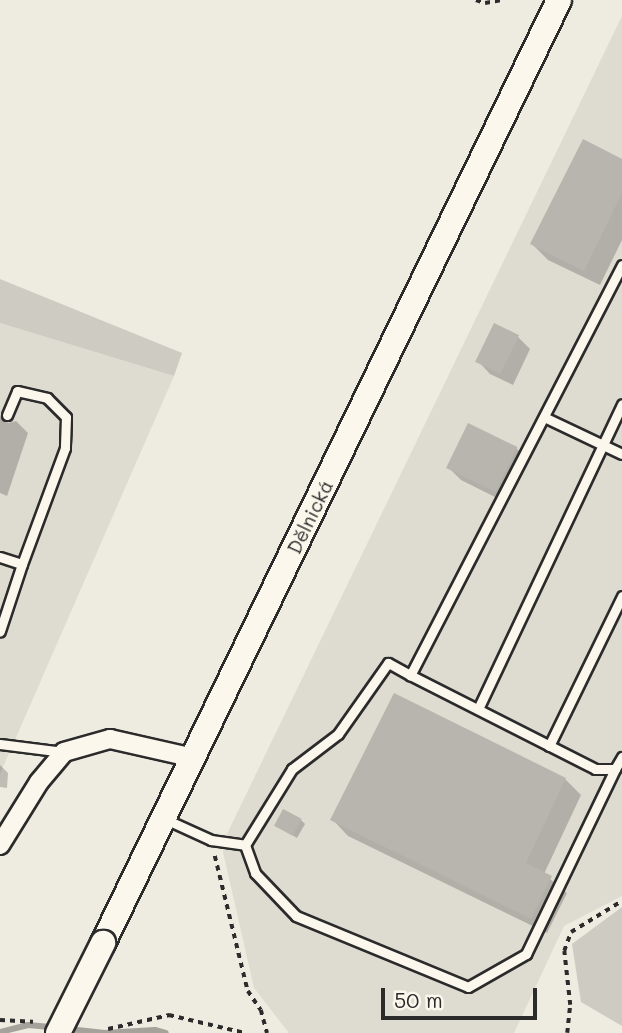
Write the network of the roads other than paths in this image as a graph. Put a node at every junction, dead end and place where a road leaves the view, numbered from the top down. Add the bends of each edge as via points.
1 (559, 0) edge
2 (622, 265) edge
3 (622, 404) edge
4 (7, 415) dead end
5 (544, 416) junction
6 (602, 445) junction
7 (622, 454) edge
8 (0, 557) edge
9 (22, 564) junction
10 (622, 596) edge
11 (0, 631) edge
12 (410, 675) junction
13 (478, 709) junction
14 (0, 744) edge
15 (550, 746) junction
16 (64, 752) junction
17 (622, 757) edge
18 (194, 758) junction
19 (615, 769) junction
20 (163, 818) junction
21 (0, 845) edge
22 (246, 845) junction
23 (58, 1033) edge

1 - 18 main road, Dělnická
2 - 5 lane
3 - 6 lane
4 - 9 lane via 17,391 47,398 66,417 65,448
5 - 6 lane
5 - 12 lane
6 - 7 lane
6 - 13 lane
8 - 9 lane
9 - 11 lane
10 - 15 lane
12 - 13 lane
12 - 22 lane via 388,663 338,734 292,769
13 - 15 lane
14 - 16 lane
15 - 19 lane via 595,769
16 - 18 street via 110,739
16 - 21 street via 39,782
17 - 19 lane
18 - 20 main road, Dělnická
19 - 22 lane via 526,954 468,987 296,916 255,873
20 - 22 lane via 211,840
20 - 23 main road, Dělnická, bridge

